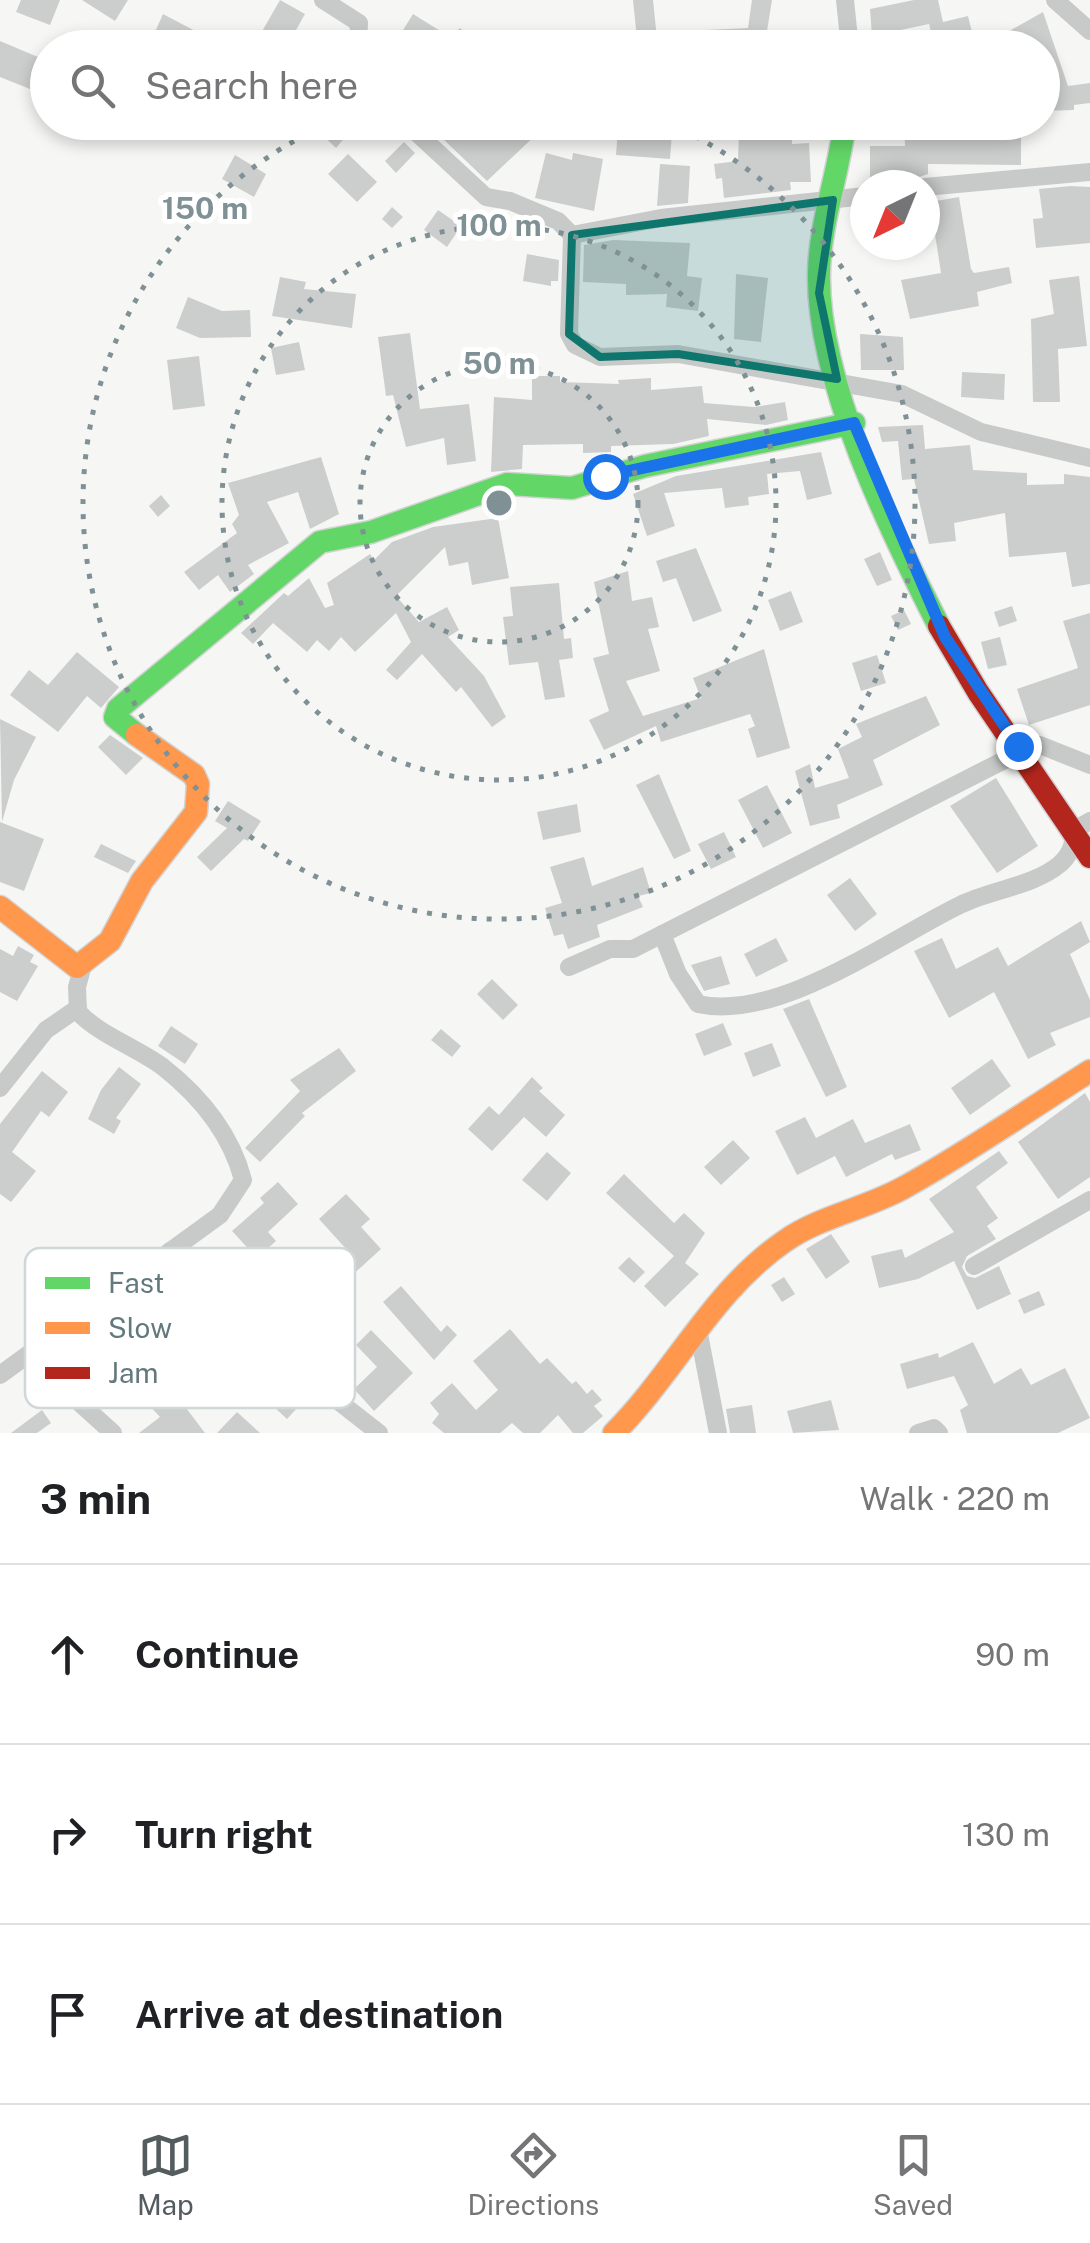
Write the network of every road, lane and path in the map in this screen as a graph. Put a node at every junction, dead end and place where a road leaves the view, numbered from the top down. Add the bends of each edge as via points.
1 (324, 0) edge
2 (845, 0) edge
3 (1055, 0) edge
4 (359, 30) edge
5 (848, 30) edge
6 (1090, 31) edge
7 (424, 140) edge
8 (842, 140) edge
9 (1090, 172) edge
10 (940, 186) edge
11 (850, 198) edge
12 (833, 200) junction
13 (572, 235) junction
14 (837, 379) junction
15 (854, 423) junction
16 (1090, 458) edge
17 (1020, 749) junction
18 (1090, 764) edge
19 (1082, 825) edge
20 (1090, 857) edge
21 (0, 907) edge
22 (662, 934) junction
23 (83, 965) junction
24 (569, 967) dead end
25 (78, 1008) junction
26 (1090, 1072) edge
27 (0, 1088) edge
28 (1090, 1200) edge
29 (174, 1248) edge
30 (974, 1266) dead end
31 (698, 1329) junction
32 (25, 1359) edge
33 (0, 1375) edge
34 (86, 1408) edge
35 (347, 1408) edge
36 (113, 1433) edge
37 (379, 1433) edge
38 (614, 1433) edge
39 (718, 1433) edge
40 (918, 1433) edge
41 (939, 1433) edge

1 - 4 street via 359,23
2 - 5 street
3 - 6 street
7 - 13 street via 486,197 558,221
8 - 12 street
9 - 10 street
11 - 12 street
12 - 13 street
12 - 14 street via 822,242 820,293
13 - 14 street via 569,334 584,351 600,357 678,354
14 - 15 street
14 - 16 street via 902,394 981,432
15 - 17 street via 945,637
15 - 23 street via 645,466 572,488 506,484 307,551 118,709 122,724 194,775 196,812 140,884 114,940
17 - 18 street via 1040,745
17 - 19 street
17 - 22 street
19 - 20 street
19 - 22 street via 1058,866 962,904 860,961 758,1000 715,1008 698,1004
21 - 23 street via 66,962
22 - 24 street
23 - 25 street
25 - 27 street via 46,1030
25 - 29 street via 88,1022 162,1066 215,1118 235,1150 243,1180 220,1215
26 - 31 street via 900,1190 784,1241 729,1288
28 - 30 street
31 - 38 street via 650,1397
31 - 39 street
32 - 33 street
34 - 36 street
35 - 37 street
40 - 41 street

